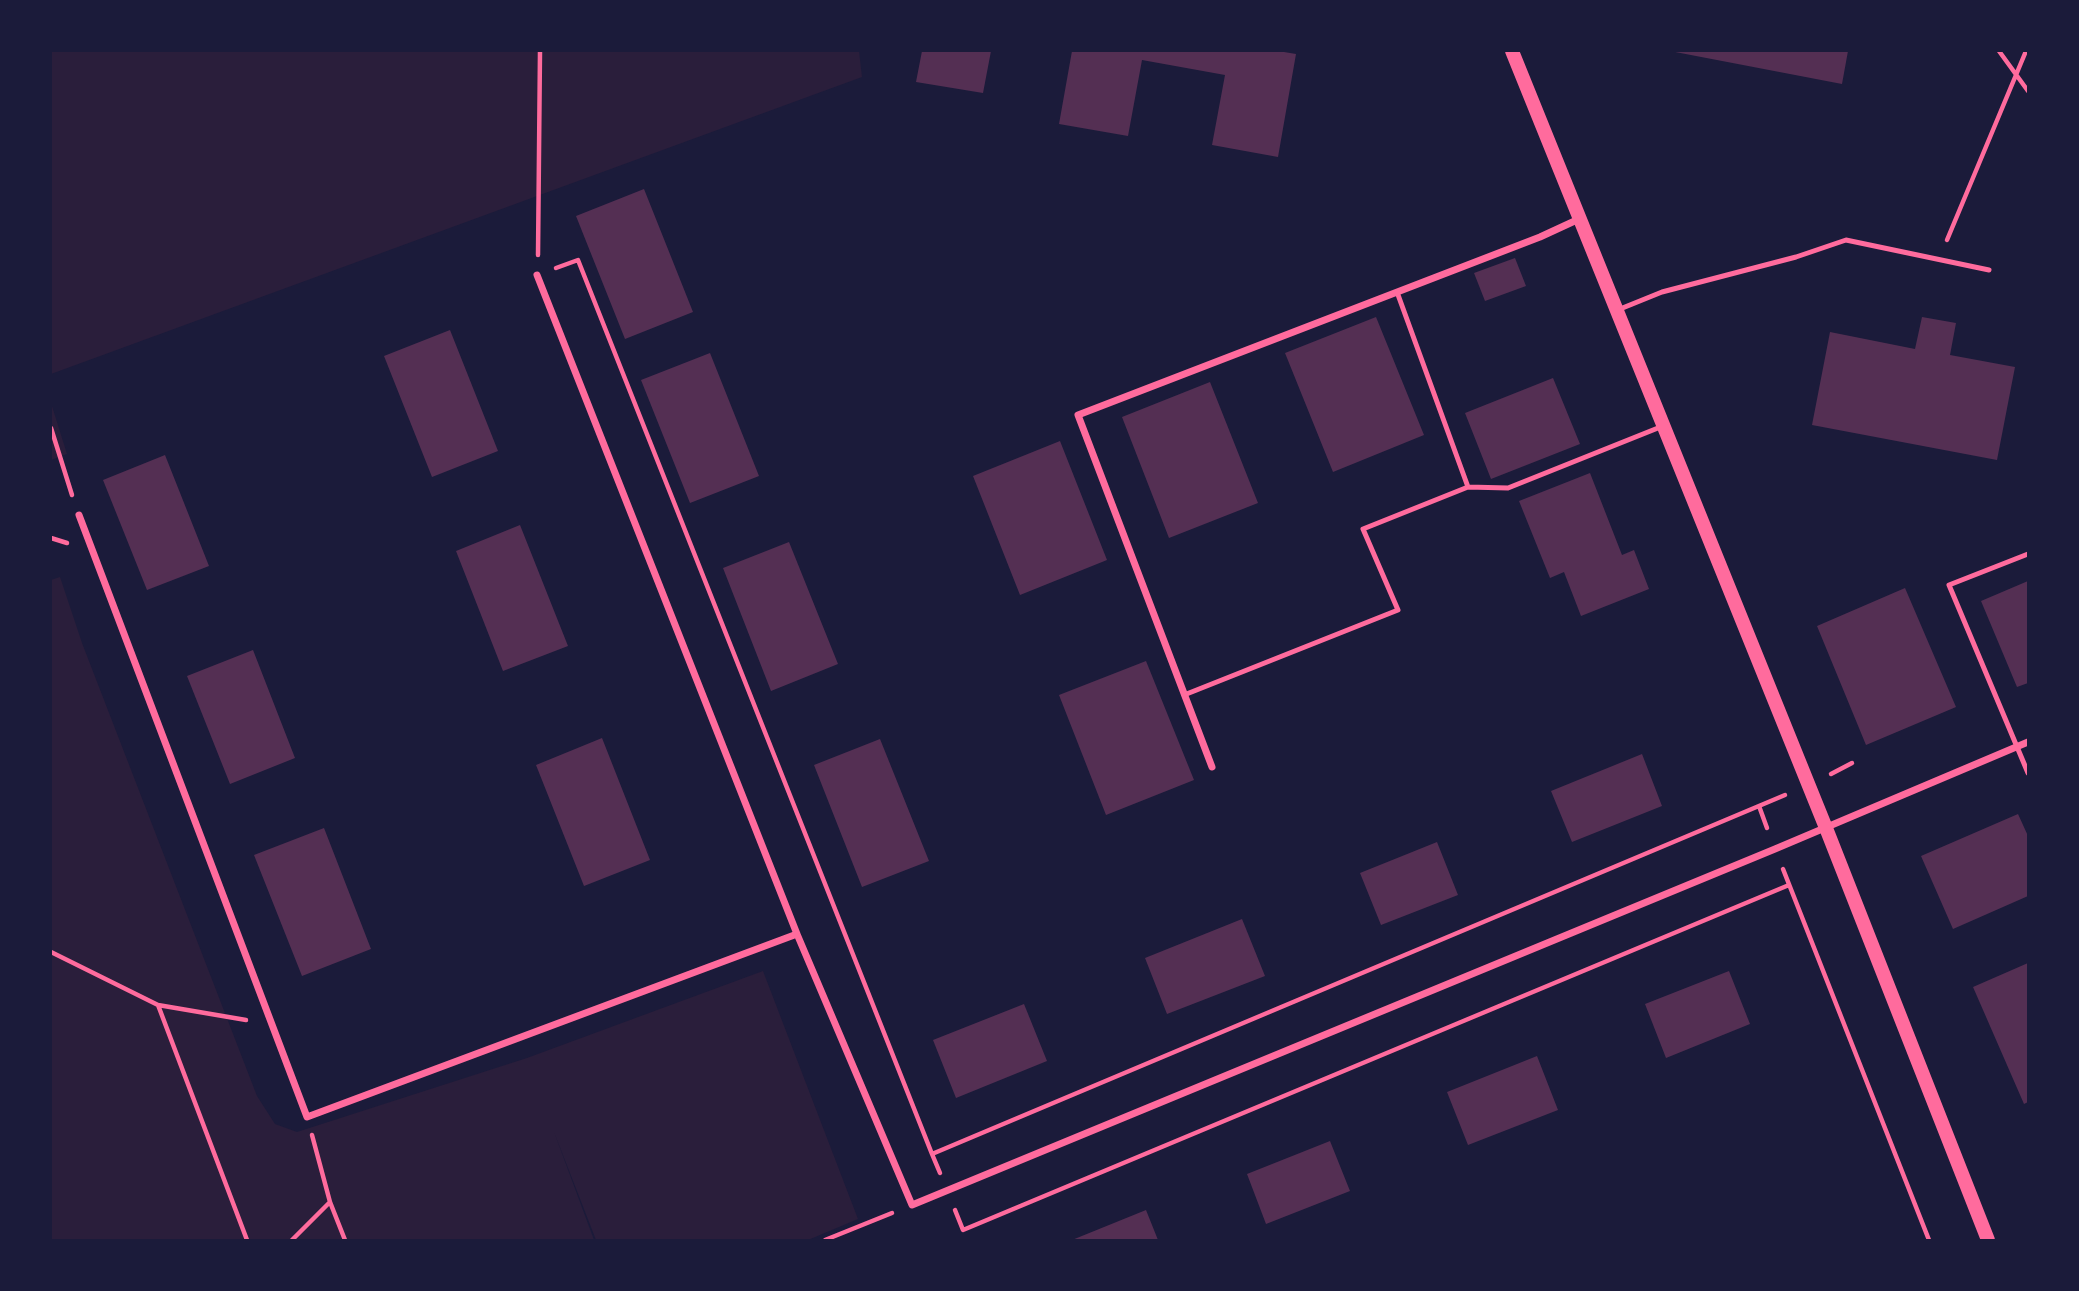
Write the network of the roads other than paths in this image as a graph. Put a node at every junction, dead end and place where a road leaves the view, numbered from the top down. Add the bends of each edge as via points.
1 (1512, 51) edge
2 (1580, 219) junction
3 (1989, 270) dead end
4 (537, 275) road end
5 (1397, 292) junction
6 (1617, 311) junction
7 (1664, 426) junction
8 (1468, 487) junction
9 (79, 515) road end
10 (2028, 554) edge
11 (1184, 695) junction
12 (2028, 742) edge
13 (2016, 747) junction
14 (1212, 767) dead end
15 (2028, 773) edge
16 (1826, 828) junction
17 (797, 934) junction
18 (1985, 1239) edge

1 - 2 main road
2 - 5 street
2 - 6 main road
3 - 6 lane via 1846,240 1662,292
4 - 17 street
5 - 8 lane
5 - 11 street via 1078,415
6 - 7 main road
7 - 8 lane via 1508,488
7 - 16 main road
8 - 11 lane via 1363,529 1398,610
9 - 17 street via 307,1117
10 - 13 lane via 1950,585
11 - 14 street
12 - 13 street
13 - 15 lane
13 - 16 street
16 - 17 street via 912,1205
16 - 18 main road

